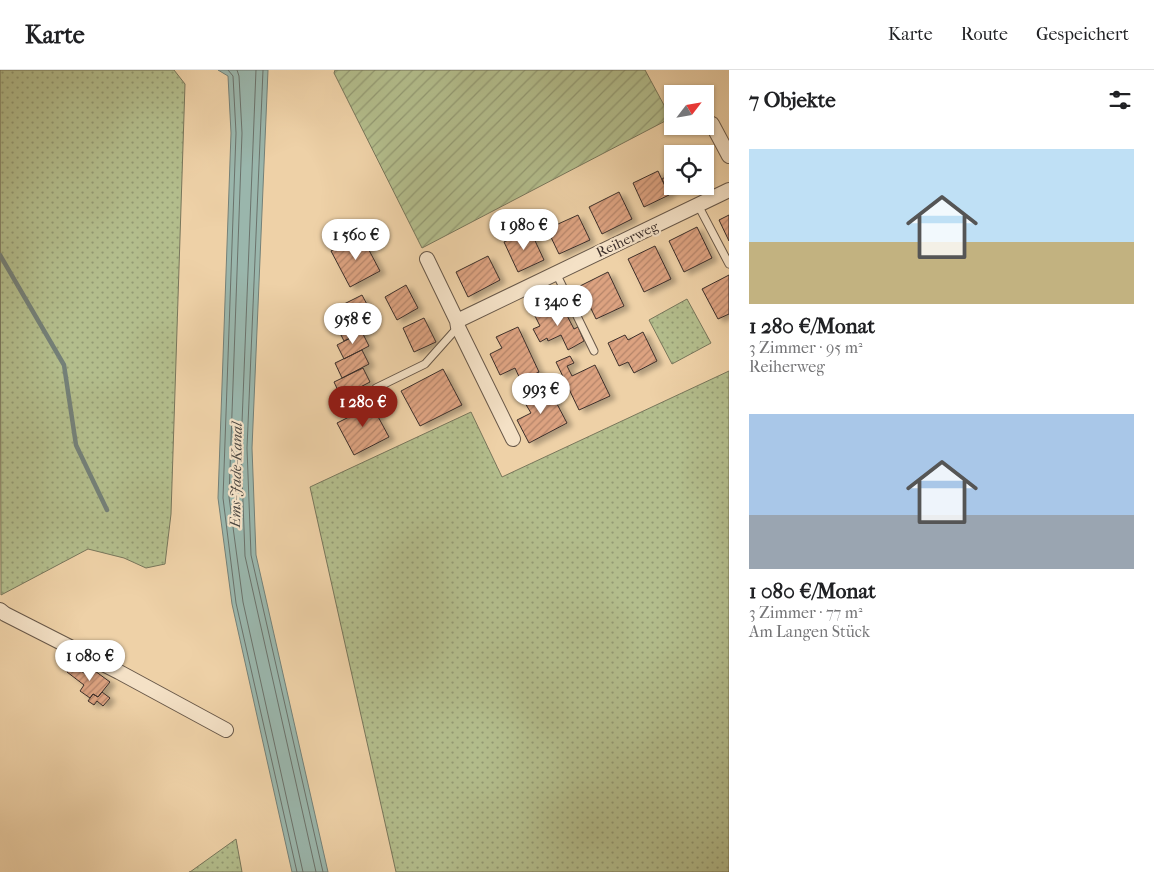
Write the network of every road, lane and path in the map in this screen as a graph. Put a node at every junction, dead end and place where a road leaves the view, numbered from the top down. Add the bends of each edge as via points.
1 (714, 128) edge
2 (729, 156) edge
3 (729, 190) edge
4 (698, 205) junction
5 (427, 259) dead end
6 (729, 264) edge
7 (556, 272) junction
8 (458, 324) junction
9 (594, 351) dead end
10 (376, 388) dead end
11 (513, 439) dead end
12 (0, 610) edge
13 (226, 730) dead end

1 - 2 street
3 - 4 street, Reiherweg
4 - 6 lane
4 - 7 street, Reiherweg
5 - 8 street
7 - 8 street, Reiherweg
7 - 9 lane
8 - 10 lane, Reiherweg via 424,364
8 - 11 street
12 - 13 street

